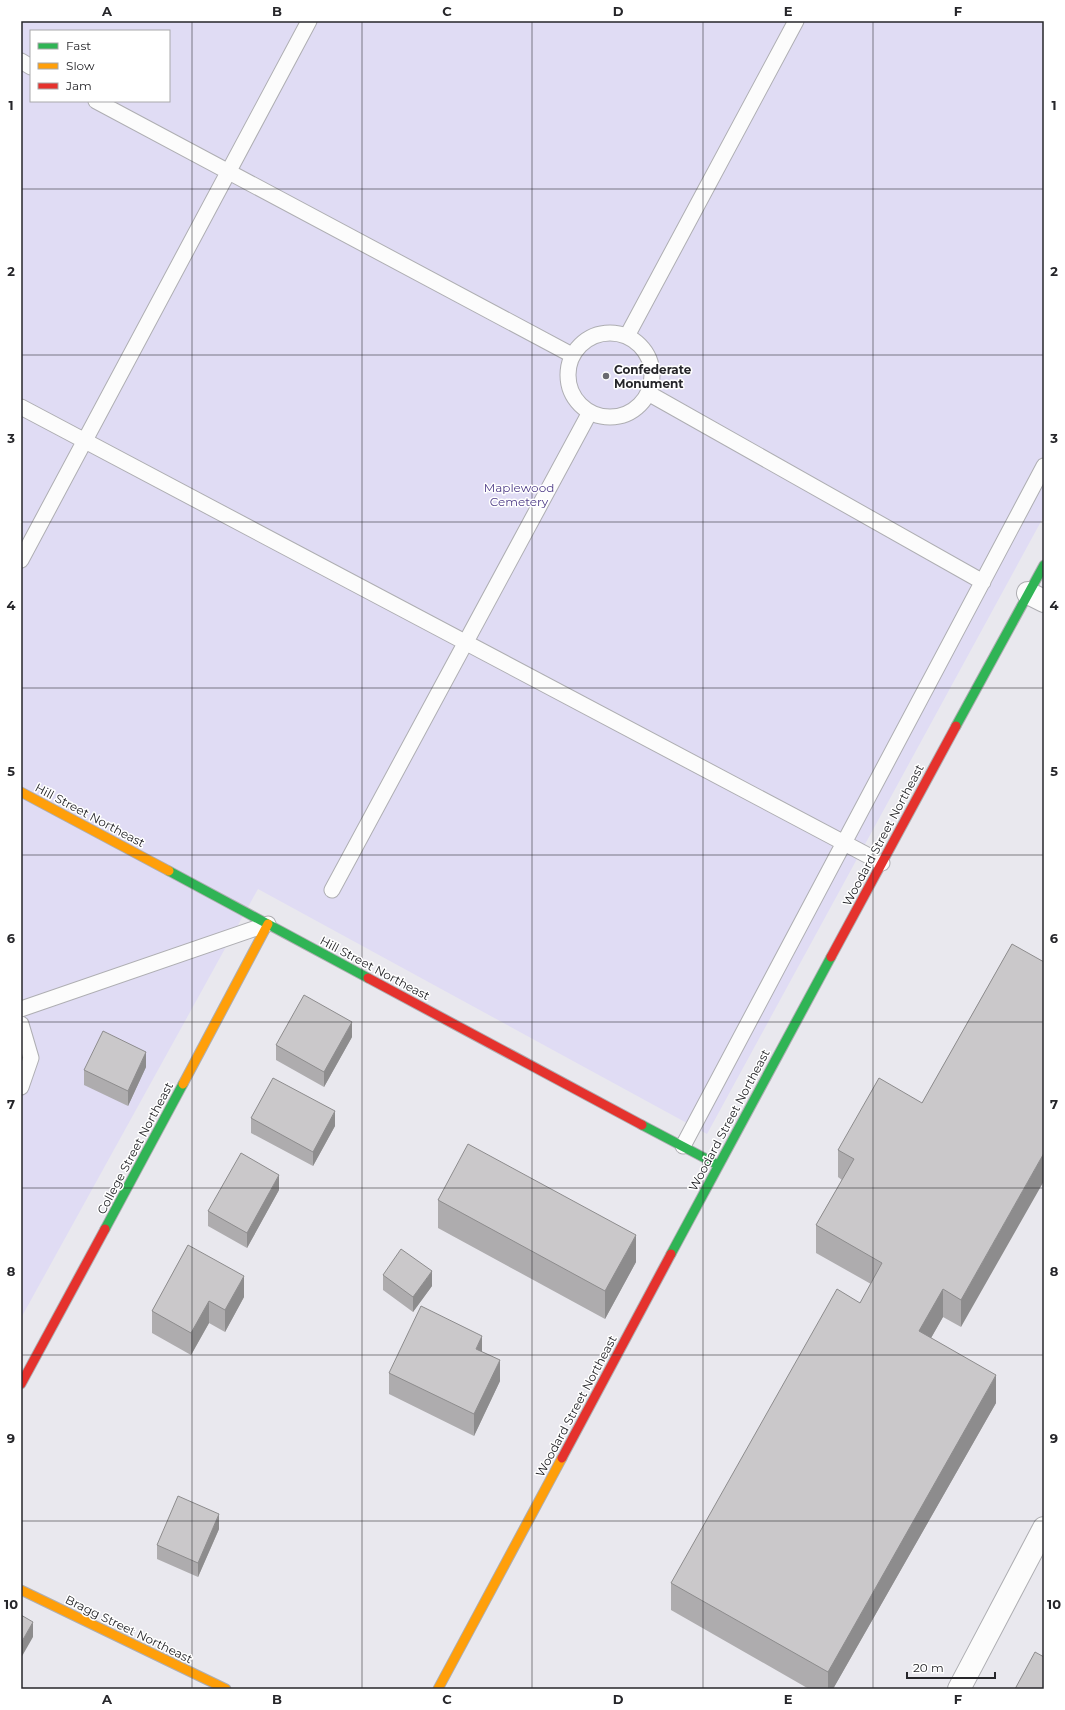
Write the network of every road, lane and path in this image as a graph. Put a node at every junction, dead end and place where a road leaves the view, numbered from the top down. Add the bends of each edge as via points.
1 (310, 21) edge
2 (796, 21) edge
3 (21, 61) edge
4 (30, 66) edge
5 (98, 102) edge
6 (229, 172) junction
7 (627, 336) junction
8 (572, 355) junction
9 (648, 393) junction
10 (21, 407) edge
11 (590, 412) junction
12 (85, 441) junction
13 (1044, 466) edge
14 (21, 560) edge
15 (1044, 564) edge
16 (983, 582) junction
17 (1036, 597) edge
18 (465, 643) junction
19 (21, 792) edge
20 (845, 843) junction
21 (882, 863) junction
22 (332, 890) dead end
23 (268, 924) junction
24 (21, 1009) edge
25 (21, 1024) edge
26 (21, 1088) edge
27 (683, 1146) junction
28 (718, 1165) junction
29 (21, 1384) edge
30 (1044, 1528) edge
31 (21, 1590) edge
32 (226, 1689) edge
33 (438, 1689) edge
34 (959, 1689) edge

1 - 6 lane
2 - 7 lane
3 - 4 lane
5 - 6 lane
6 - 8 lane
6 - 12 lane
7 - 8 lane via 613,332 599,333 586,339
7 - 9 lane via 648,356 652,370
8 - 11 lane via 567,373 569,387 574,399
9 - 11 lane via 635,409 622,416 609,418
9 - 16 lane
10 - 12 lane
11 - 18 lane
12 - 14 lane
12 - 18 lane
13 - 16 lane
15 - 17 street, Woodard Street Northeast
16 - 20 lane
17 - 21 street, Woodard Street Northeast
18 - 20 lane
18 - 22 lane
19 - 23 street, Hill Street Northeast
20 - 21 lane
20 - 27 lane
21 - 28 street, Woodard Street Northeast
23 - 24 lane
23 - 27 street, Hill Street Northeast
23 - 29 street, College Street Northeast
25 - 26 lane via 31,1058
27 - 28 street, Hill Street Northeast
28 - 33 street, Woodard Street Northeast
30 - 34 street
31 - 32 street, Bragg Street Northeast

